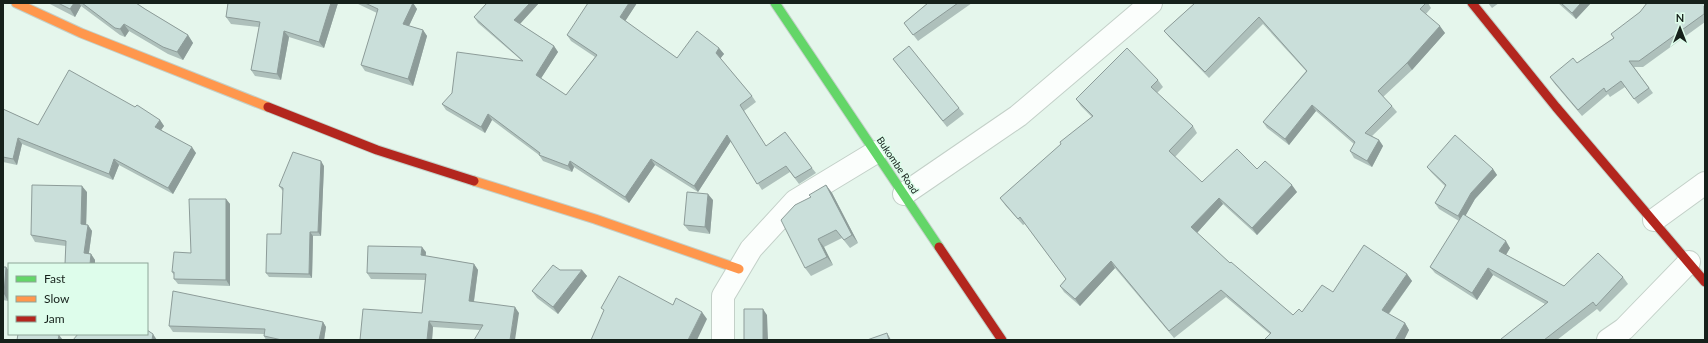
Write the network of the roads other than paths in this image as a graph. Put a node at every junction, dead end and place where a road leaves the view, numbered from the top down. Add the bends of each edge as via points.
1 (16, 3) edge
2 (776, 3) edge
3 (1472, 3) edge
4 (1139, 7) edge
5 (876, 152) junction
6 (1705, 183) edge
7 (904, 194) junction
8 (1654, 220) junction
9 (1689, 262) junction
10 (739, 269) junction
11 (1705, 282) edge
12 (723, 340) edge
13 (1002, 340) edge
14 (1608, 340) edge

1 - 10 street via 81,33 377,150 595,219
2 - 5 street, Bukombe Road
3 - 8 street via 1556,107
4 - 7 street via 1018,116
5 - 7 street, Bukombe Road
5 - 10 street via 795,201 751,249
6 - 8 street
7 - 13 street, Bukombe Road
8 - 9 street
9 - 11 street
9 - 14 street via 1624,329
10 - 12 street via 724,296

